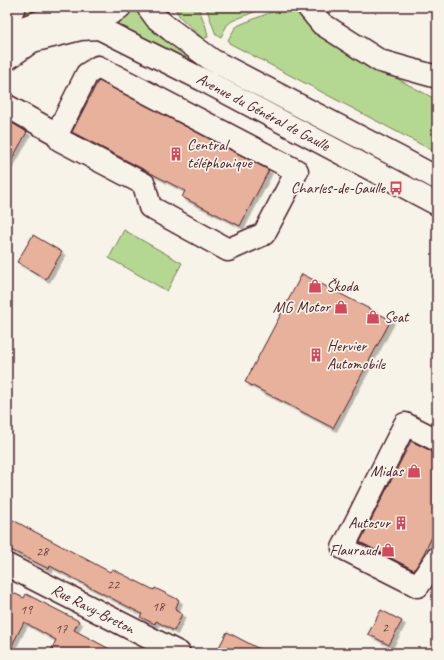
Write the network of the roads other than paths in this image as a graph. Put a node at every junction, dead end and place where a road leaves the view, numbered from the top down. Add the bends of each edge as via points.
1 (14, 7) edge
2 (120, 7) edge
3 (148, 7) edge
4 (162, 7) edge
5 (308, 7) edge
6 (68, 9) edge
7 (7, 21) edge
8 (96, 23) junction
9 (171, 30) junction
10 (7, 37) edge
11 (7, 59) edge
12 (437, 77) edge
13 (203, 80) junction
14 (7, 106) edge
15 (57, 134) junction
16 (400, 158) junction
17 (437, 174) edge
18 (437, 178) edge
19 (437, 193) edge
20 (437, 204) edge
21 (437, 440) edge
22 (436, 561) edge
23 (7, 565) edge
24 (179, 653) edge

1 - 7 main road
2 - 8 main road
3 - 9 main road, Avenue du Général de Gaulle via 156,18
4 - 9 main road
5 - 12 main road via 322,24 380,61
6 - 8 main road, Avenue du Général de Gaulle
6 - 10 main road
8 - 11 main road via 32,41
8 - 13 main road, Avenue du Général de Gaulle
9 - 16 main road, Avenue du Général de Gaulle via 212,60
13 - 19 main road via 234,86
13 - 20 main road, Avenue du Général de Gaulle
14 - 15 main road
15 - 15 main road via 60,140 144,184 150,207 228,250 264,234 297,171 98,67 87,74
16 - 17 main road
16 - 18 main road, Avenue du Général de Gaulle
21 - 22 main road via 405,424 343,548 418,586
23 - 24 main road, Rue Ravy-Breton

